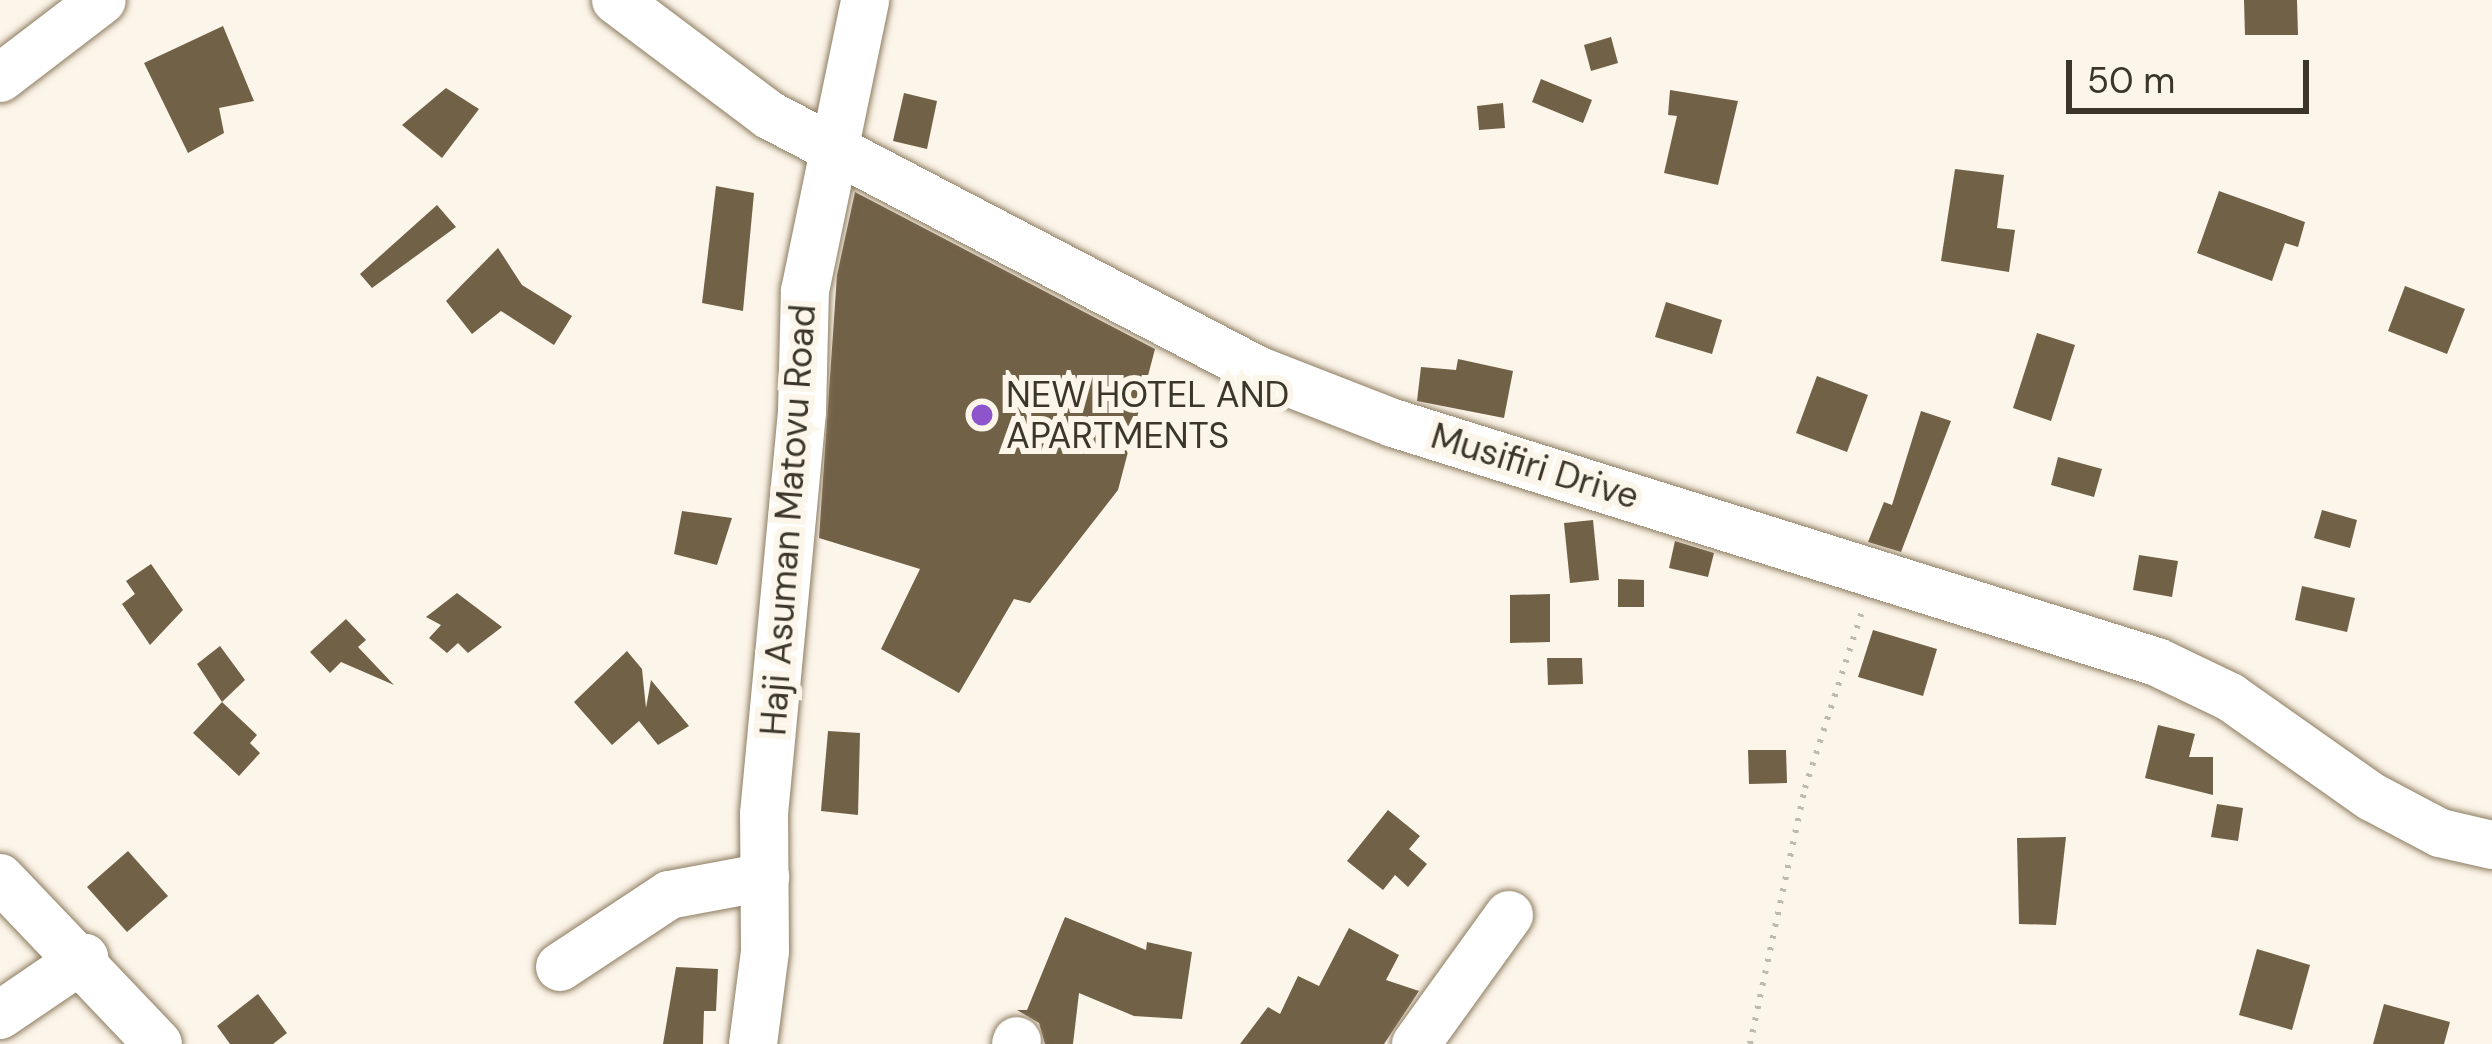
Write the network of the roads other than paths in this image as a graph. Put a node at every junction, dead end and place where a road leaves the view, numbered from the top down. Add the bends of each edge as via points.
1 (102, 0) edge
2 (616, 0) edge
3 (865, 0) edge
4 (0, 78) edge
5 (830, 145) junction
6 (2492, 845) edge
7 (765, 877) junction
8 (0, 878) edge
9 (1509, 915) dead end
10 (84, 958) junction
11 (560, 967) dead end
12 (0, 1016) edge
13 (158, 1044) edge
14 (753, 1044) edge
15 (1415, 1044) edge

1 - 4 street
2 - 5 street, Musifiri Drive via 715,82
3 - 5 street, Haji Asuman Matovu Road
5 - 6 street, Musifiri Drive via 1025,255 1257,370 1393,423 2157,662 2230,697 2372,797 2440,833
5 - 7 street, Haji Asuman Matovu Road via 805,291
7 - 11 street via 670,896
7 - 14 street, Haji Asuman Matovu Road
8 - 10 street
9 - 15 street
10 - 12 street
10 - 13 street

